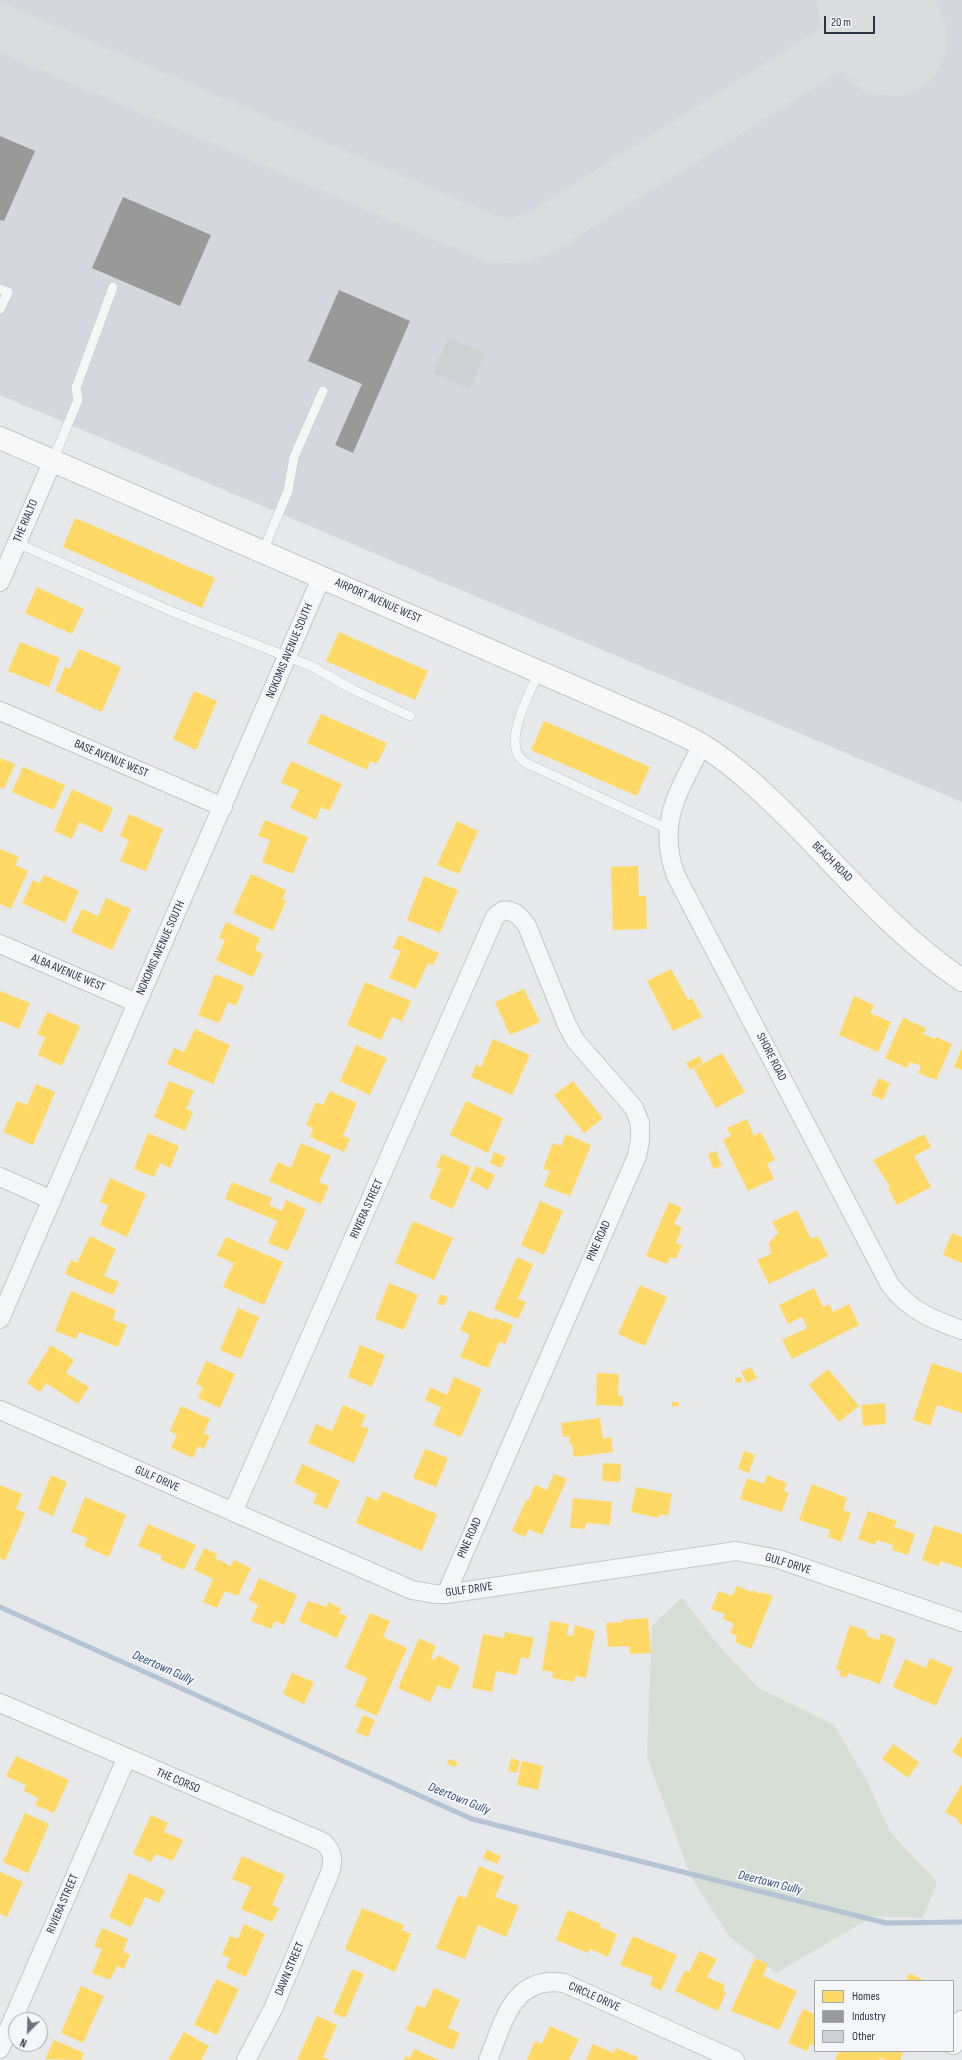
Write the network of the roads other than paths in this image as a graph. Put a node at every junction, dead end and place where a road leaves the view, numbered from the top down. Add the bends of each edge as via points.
1 (113, 287) dead end
2 (0, 289) edge
3 (0, 309) edge
4 (323, 391) dead end
5 (0, 438) edge
6 (53, 460) junction
7 (17, 543) junction
8 (263, 551) junction
9 (322, 576) junction
10 (0, 582) edge
11 (288, 656) junction
12 (539, 671) junction
13 (0, 711) edge
14 (410, 716) dead end
15 (702, 745) junction
16 (223, 807) junction
17 (668, 830) junction
18 (505, 910) joint
19 (0, 944) edge
20 (962, 980) edge
21 (137, 1003) junction
22 (0, 1177) edge
23 (52, 1200) junction
24 (0, 1319) edge
25 (962, 1330) edge
26 (0, 1410) edge
27 (233, 1512) junction
28 (446, 1594) junction
29 (962, 1622) edge
30 (0, 1703) edge
31 (126, 1759) junction
32 (330, 1875) joint
33 (0, 2049) edge
34 (246, 2060) edge
35 (488, 2060) edge
36 (735, 2060) edge

1 - 6 lane via 76,388 78,400
2 - 3 lane via 8,292
4 - 8 lane via 294,457 288,490
5 - 6 street, AIRPORT AVENUE WEST
6 - 7 street, THE RIALTO
6 - 8 street, AIRPORT AVENUE WEST
7 - 10 street, THE RIALTO
7 - 11 lane via 173,612
8 - 9 street, AIRPORT AVENUE WEST
9 - 11 street, NOKOMIS AVENUE SOUTH
9 - 12 street, AIRPORT AVENUE WEST
11 - 14 lane
11 - 16 street, NOKOMIS AVENUE SOUTH
12 - 15 street, AIRPORT AVENUE WEST
12 - 17 lane via 517,726 514,744 521,759
13 - 16 street, BASE AVENUE WEST
15 - 17 street, SHORE ROAD via 671,810
15 - 20 street, BEACH ROAD via 769,798 910,939
16 - 21 street, NOKOMIS AVENUE SOUTH
17 - 25 street, SHORE ROAD via 667,841 676,876 890,1285 909,1307
18 - 27 street, RIVIERA STREET via 495,917
18 - 28 street, PINE ROAD via 519,916 527,926 567,1025 576,1040 634,1108 640,1123 640,1140 637,1156
19 - 21 street, ALBA AVENUE WEST
21 - 23 street, NOKOMIS AVENUE SOUTH
22 - 23 street
23 - 24 street, NOKOMIS AVENUE SOUTH
26 - 27 street, GULF DRIVE
27 - 28 street, GULF DRIVE via 412,1590
28 - 29 street, GULF DRIVE via 736,1551 778,1559
30 - 31 street, THE CORSO
31 - 32 street, THE CORSO via 322,1842 328,1847 333,1858
31 - 33 street, RIVIERA STREET
32 - 34 street, DAWN STREET via 273,2009
35 - 36 street, CIRCLE DRIVE via 521,1992 530,1986 551,1981 564,1983

